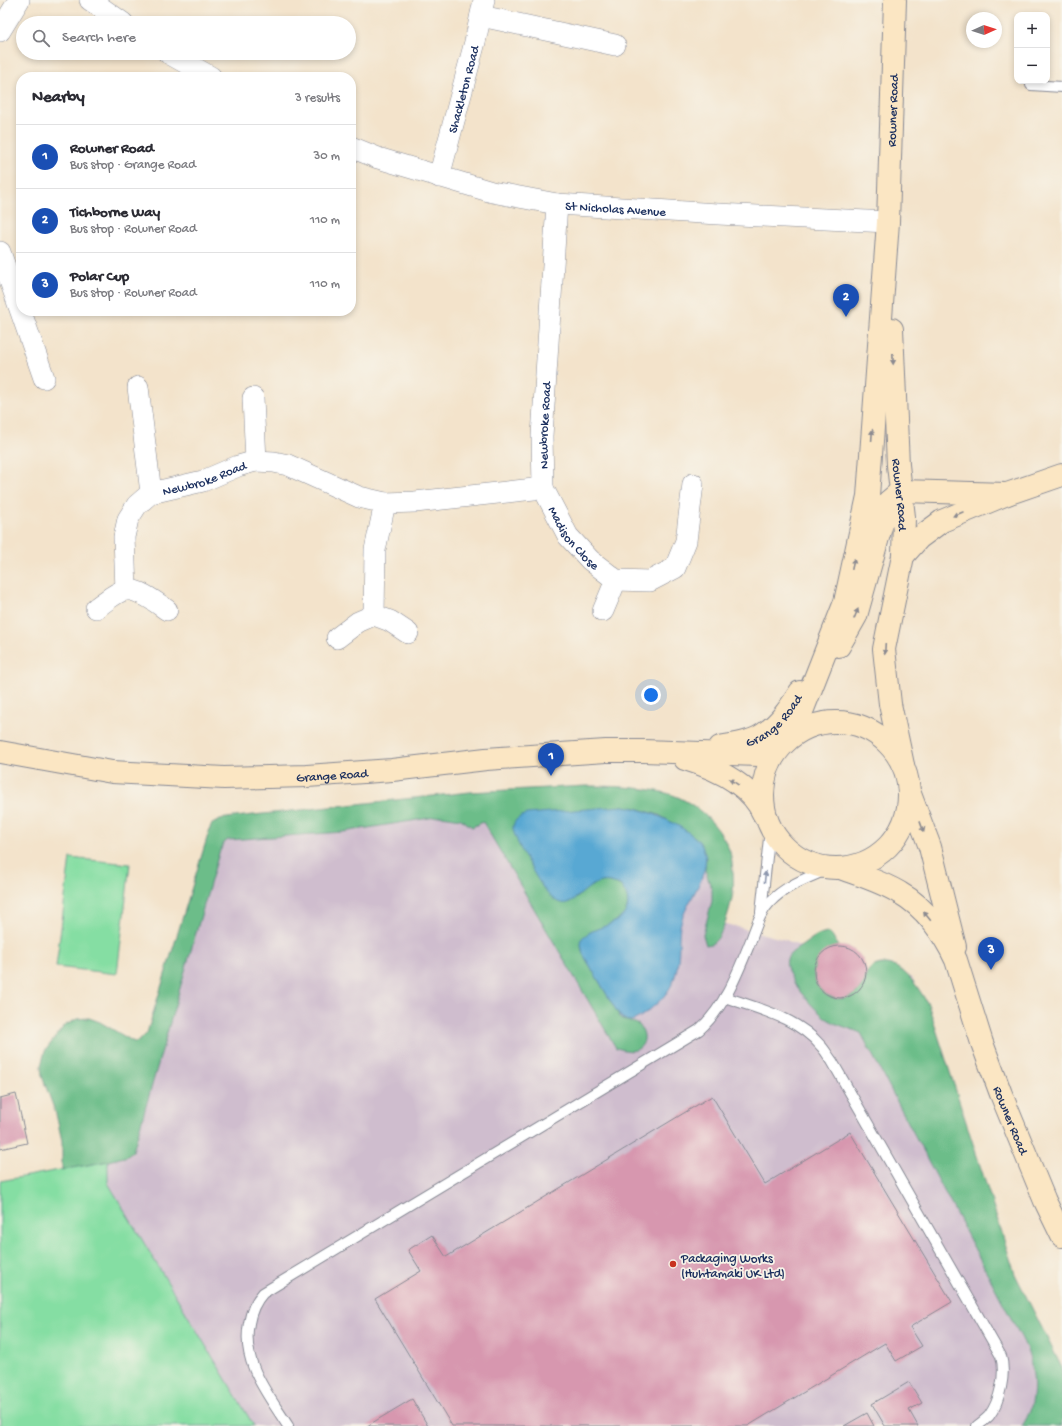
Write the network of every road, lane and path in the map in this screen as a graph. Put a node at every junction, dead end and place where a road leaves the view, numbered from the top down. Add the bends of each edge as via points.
1 (19, 0) edge
2 (90, 0) edge
3 (895, 0) edge
4 (483, 8) edge
5 (113, 16) edge
6 (0, 31) edge
7 (615, 45) dead end
8 (181, 60) edge
9 (202, 72) edge
10 (1031, 85) dead end
11 (1062, 87) edge
12 (356, 150) edge
13 (439, 177) junction
14 (557, 204) junction
15 (888, 222) junction
16 (0, 252) edge
17 (16, 298) edge
18 (22, 316) edge
19 (44, 378) dead end
20 (138, 387) dead end
21 (253, 398) dead end
22 (256, 461) junction
23 (1062, 475) edge
24 (693, 484) dead end
25 (543, 488) junction
26 (901, 491) junction
27 (151, 493) junction
28 (1007, 494) junction
29 (385, 503) junction
30 (903, 556) junction
31 (616, 580) junction
32 (126, 590) junction
33 (845, 602) junction
34 (96, 608) dead end
35 (167, 610) dead end
36 (603, 611) dead end
37 (374, 615) junction
38 (408, 633) dead end
39 (337, 638) dead end
40 (803, 710) junction
41 (782, 745) junction
42 (0, 752) edge
43 (665, 752) junction
44 (903, 765) junction
45 (909, 790) junction
46 (768, 825) junction
47 (836, 869) junction
48 (761, 916) junction
49 (725, 997) junction
50 (968, 1000) junction
51 (1062, 1236) edge
52 (288, 1426) edge
53 (977, 1426) edge

1 - 6 street
2 - 5 street
3 - 15 main road, Rowner Road
4 - 7 street
4 - 13 street, Shackleton Road
8 - 9 street
10 - 11 lane
12 - 13 street, St Nicholas Avenue
13 - 14 street, St Nicholas Avenue via 492,192
14 - 15 street, St Nicholas Avenue
14 - 25 street, Newbroke Road via 542,436
15 -> 26 main road, Rowner Road
33 -> 15 main road, Rowner Road via 868,496
16 - 17 street
18 - 19 street
20 - 27 street, Newbroke Road
21 - 22 street, Newbroke Road
22 - 27 street, Newbroke Road via 203,481
22 - 29 street, Newbroke Road via 288,465 359,497
23 - 28 main road
24 - 31 street via 686,541 675,568 650,581
25 - 29 street, Newbroke Road
25 - 31 street, Madison Close via 568,536 590,560
26 - 28 main road
26 - 30 main road, Rowner Road via 904,517
40 -> 26 main road via 856,616 888,502
27 - 32 street, Newbroke Road via 137,505 128,519 124,537
28 -> 30 main road via 942,521 919,538
29 - 37 street via 375,550
30 -> 44 main road, Rowner Road via 884,649 890,704
31 - 36 street
32 - 34 street
32 - 35 street via 143,594
33 - 40 main road, Rowner Road
33 - 43 main road, Grange Road via 812,675 771,728 759,737 742,742 713,748
37 - 38 street via 390,621
37 - 39 street via 358,622
40 - 41 main road, Rowner Road
41 - 43 main road, Grange Road via 768,754 759,755
41 - 44 main road via 811,726 847,722 878,735 890,746
41 - 46 main road, Rowner Road via 769,764 763,782 762,802
42 - 43 main road, Grange Road via 112,772 224,778 392,770 486,759 606,751
46 -> 43 main road, Grange Road via 757,801 738,784 710,768
44 - 45 main road, Rowner Road
45 - 47 main road via 905,820 889,846 873,859 859,865
45 -> 50 main road, Rowner Road via 930,847
46 - 47 main road, Rowner Road via 779,842 793,856 814,866
48 -> 46 lane
47 - 48 lane via 783,890 769,903
50 -> 47 main road, Rowner Road via 956,960 924,911 900,892
48 - 49 lane
49 - 52 lane via 709,1021 691,1036 263,1293 253,1307 250,1318 248,1350 255,1371
49 - 53 lane via 793,1024 813,1038 832,1061 1001,1356 1004,1369 998,1397 989,1415
50 - 51 main road, Rowner Road via 1028,1160

